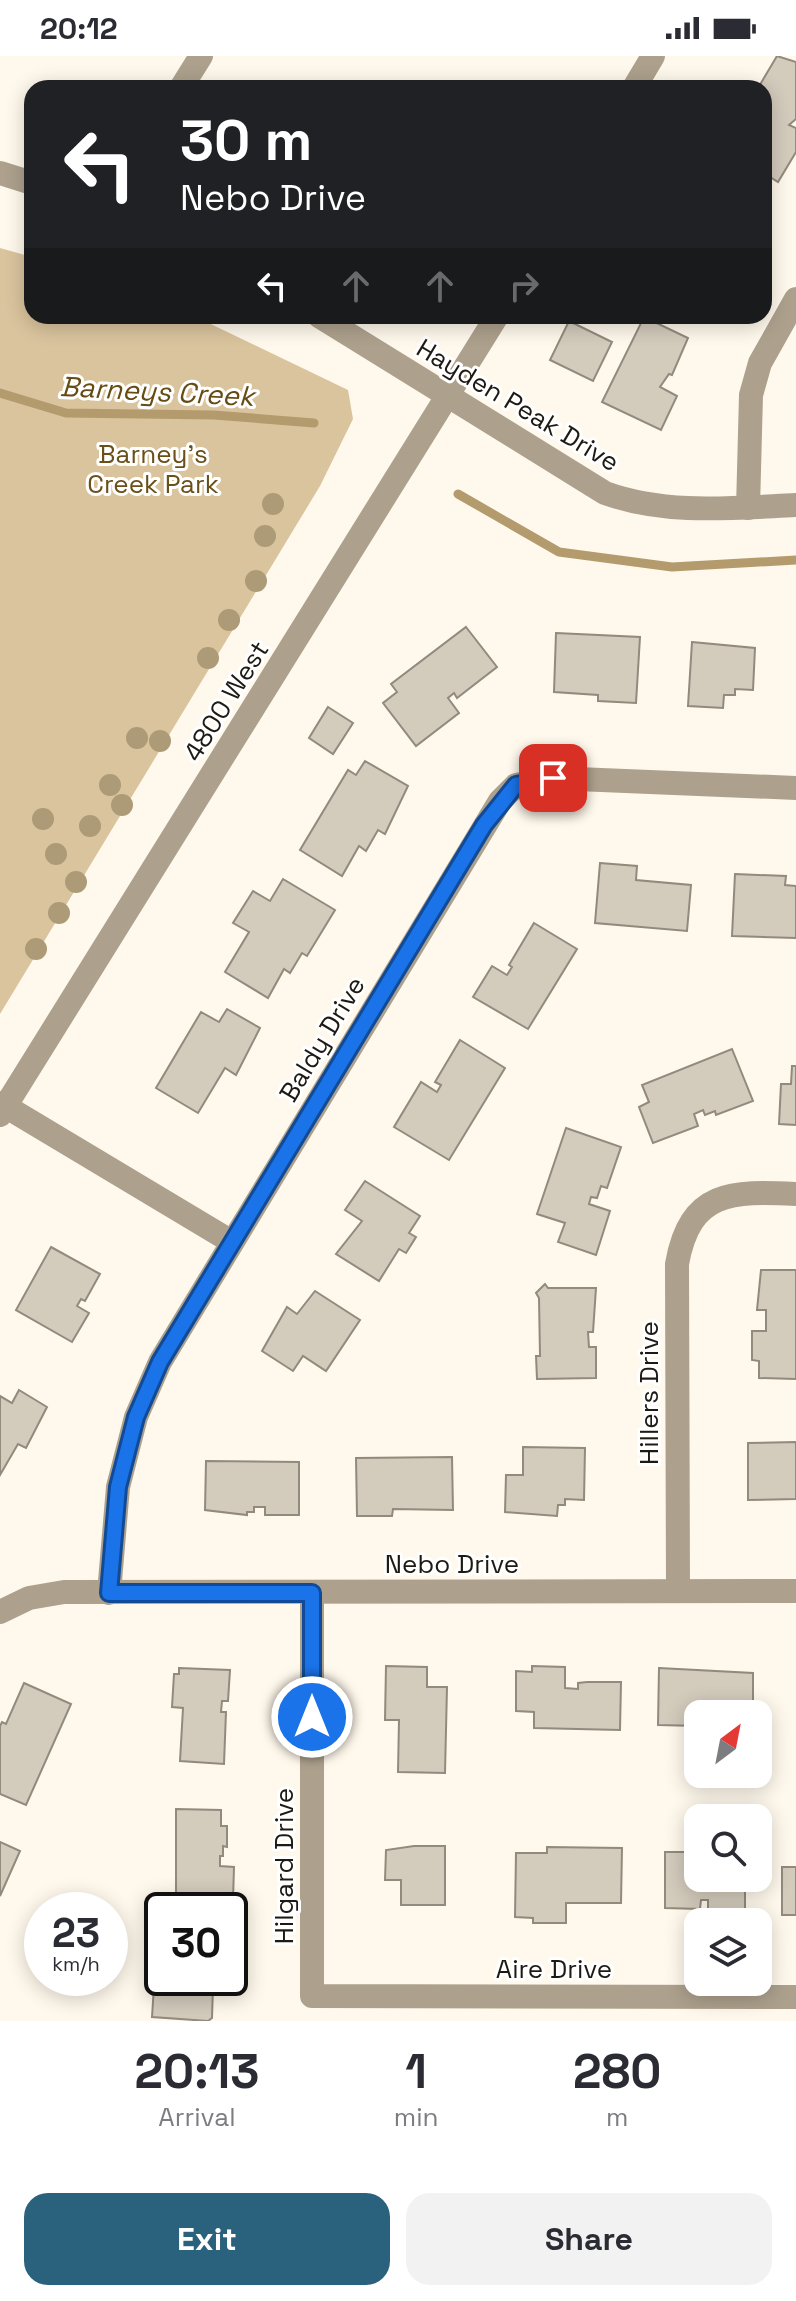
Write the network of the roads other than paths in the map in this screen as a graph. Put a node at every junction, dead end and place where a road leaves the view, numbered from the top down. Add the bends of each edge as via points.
1 (201, 56) edge
2 (653, 56) edge
3 (186, 80) edge
4 (639, 80) edge
5 (0, 173) edge
6 (24, 180) edge
7 (796, 299) edge
8 (332, 324) edge
9 (492, 324) edge
10 (449, 397) junction
11 (796, 505) edge
12 (748, 508) junction
13 (796, 788) edge
14 (2, 1108) edge
15 (796, 1194) edge
16 (232, 1242) junction
17 (678, 1590) junction
18 (796, 1591) edge
19 (109, 1593) junction
20 (312, 1593) junction
21 (0, 1612) edge
22 (312, 1996) joint
23 (796, 1997) edge

1 - 3 street
2 - 4 street
5 - 6 street
7 - 12 street via 760,363 751,395
8 - 10 street, Hayden Peak Drive
9 - 10 street, 4800 West
10 - 12 street, Hayden Peak Drive via 605,493 649,505
10 - 14 street, 4800 West
11 - 12 street, Hayden Peak Drive
13 - 16 street, Baldy Drive via 553,778 516,785 484,825
14 - 16 street
15 - 17 street, Hillers Drive via 729,1194 706,1205 681,1240
16 - 19 street, Baldy Drive via 160,1362 136,1417 118,1487
17 - 18 street, Nebo Drive
17 - 20 street, Nebo Drive
19 - 20 street, Nebo Drive
19 - 21 street, Nebo Drive via 29,1598
20 - 22 street, Hilgard Drive
22 - 23 street, Aire Drive

